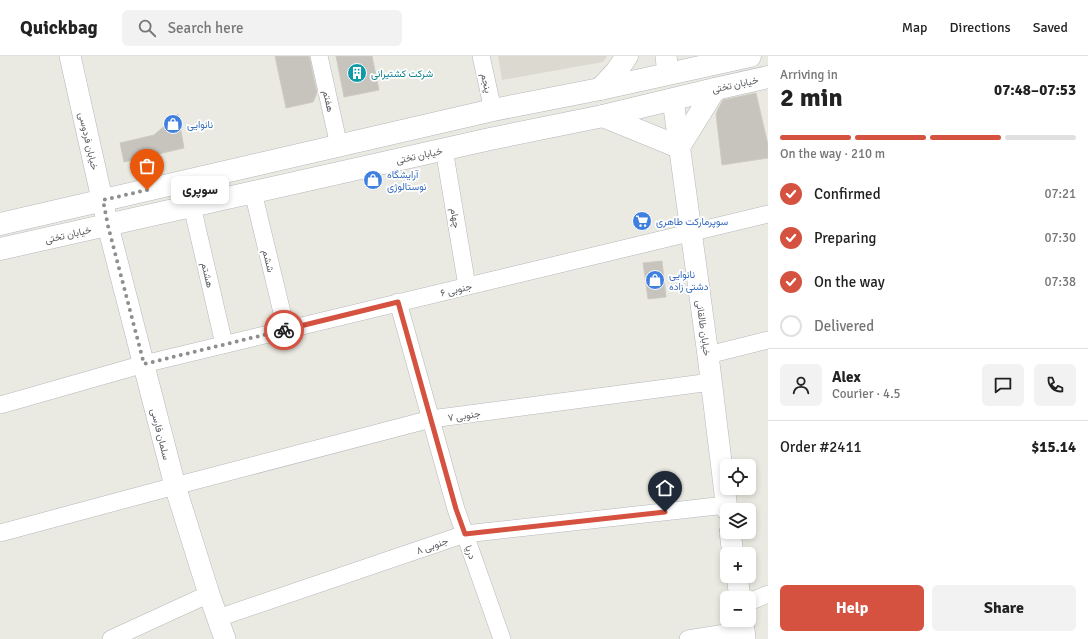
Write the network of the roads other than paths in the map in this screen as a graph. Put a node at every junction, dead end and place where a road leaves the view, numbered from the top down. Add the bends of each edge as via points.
1 (70, 56) edge
2 (320, 56) edge
3 (482, 56) edge
4 (627, 56) edge
5 (750, 56) edge
6 (667, 65) edge
7 (768, 77) edge
8 (600, 89) junction
9 (715, 89) junction
10 (673, 100) junction
11 (493, 110) junction
12 (603, 116) junction
13 (339, 146) junction
14 (679, 147) junction
15 (444, 149) junction
16 (253, 192) junction
17 (103, 200) junction
18 (192, 206) junction
19 (768, 214) edge
20 (0, 224) edge
21 (108, 226) junction
22 (691, 232) junction
23 (0, 250) edge
24 (467, 286) junction
25 (398, 302) junction
26 (286, 330) junction
27 (768, 340) edge
28 (224, 344) junction
29 (708, 355) junction
30 (144, 364) junction
31 (711, 382) junction
32 (0, 405) edge
33 (431, 419) junction
34 (175, 486) junction
35 (726, 503) edge
36 (720, 508) edge
37 (0, 533) edge
38 (465, 534) junction
39 (209, 594) junction
40 (768, 594) edge
41 (756, 599) edge
42 (218, 618) junction
43 (744, 630) edge
44 (497, 638) edge
45 (111, 639) edge
46 (226, 639) edge
47 (688, 639) edge

1 - 17 street, خیابان فردوسی
2 - 13 street, هفتم
3 - 11 street, پنجم
4 - 8 main road
5 - 6 main road
6 - 8 main road
6 - 10 main road
7 - 9 main road, خیابان تختی
8 - 11 main road
9 - 10 main road, خیابان تختی
9 - 14 main road
10 - 12 main road, خیابان تختی
10 - 14 street, خیابان طالقانی
11 - 13 main road
12 - 14 main road
12 - 15 main road, خیابان تختی
13 - 17 main road
14 - 22 street, خیابان طالقانی
15 - 16 main road, خیابان تختی
15 - 24 street, چهام
16 - 18 main road, خیابان تختی
16 - 26 street, ششم
17 - 20 main road
17 - 21 street, خیابان فردوسی
18 - 21 main road, خیابان تختی
18 - 28 street, هشتم
19 - 22 street, ۶ جنوبی
21 - 23 main road, خیابان تختی
21 - 30 street, سلمان فارسی
22 - 24 street, ۶ جنوبی
22 - 29 street, خیابان طالقانی
24 - 25 street, ۶ جنوبی
25 - 26 street, ۶ جنوبی
25 - 33 street, دریا
26 - 28 street, ۶ جنوبی
27 - 29 street
28 - 30 street, ۶ جنوبی
29 - 31 street, خیابان طالقانی
30 - 32 street, ۶ جنوبی
30 - 34 street, سلمان فارسی
31 - 33 street, ۷ جنوبی
31 - 35 street, خیابان طالقانی
33 - 34 street, ۷ جنوبی
33 - 38 street, دریا
34 - 37 street, ۷ جنوبی
34 - 39 street, سلمان فارسی
36 - 38 street, ۸ جنوبی
38 - 42 street, ۸ جنوبی
38 - 44 street, دریا
39 - 42 street, سلمان فارسی
39 - 45 street
40 - 41 street
42 - 46 street, سلمان فارسی
43 - 47 street

